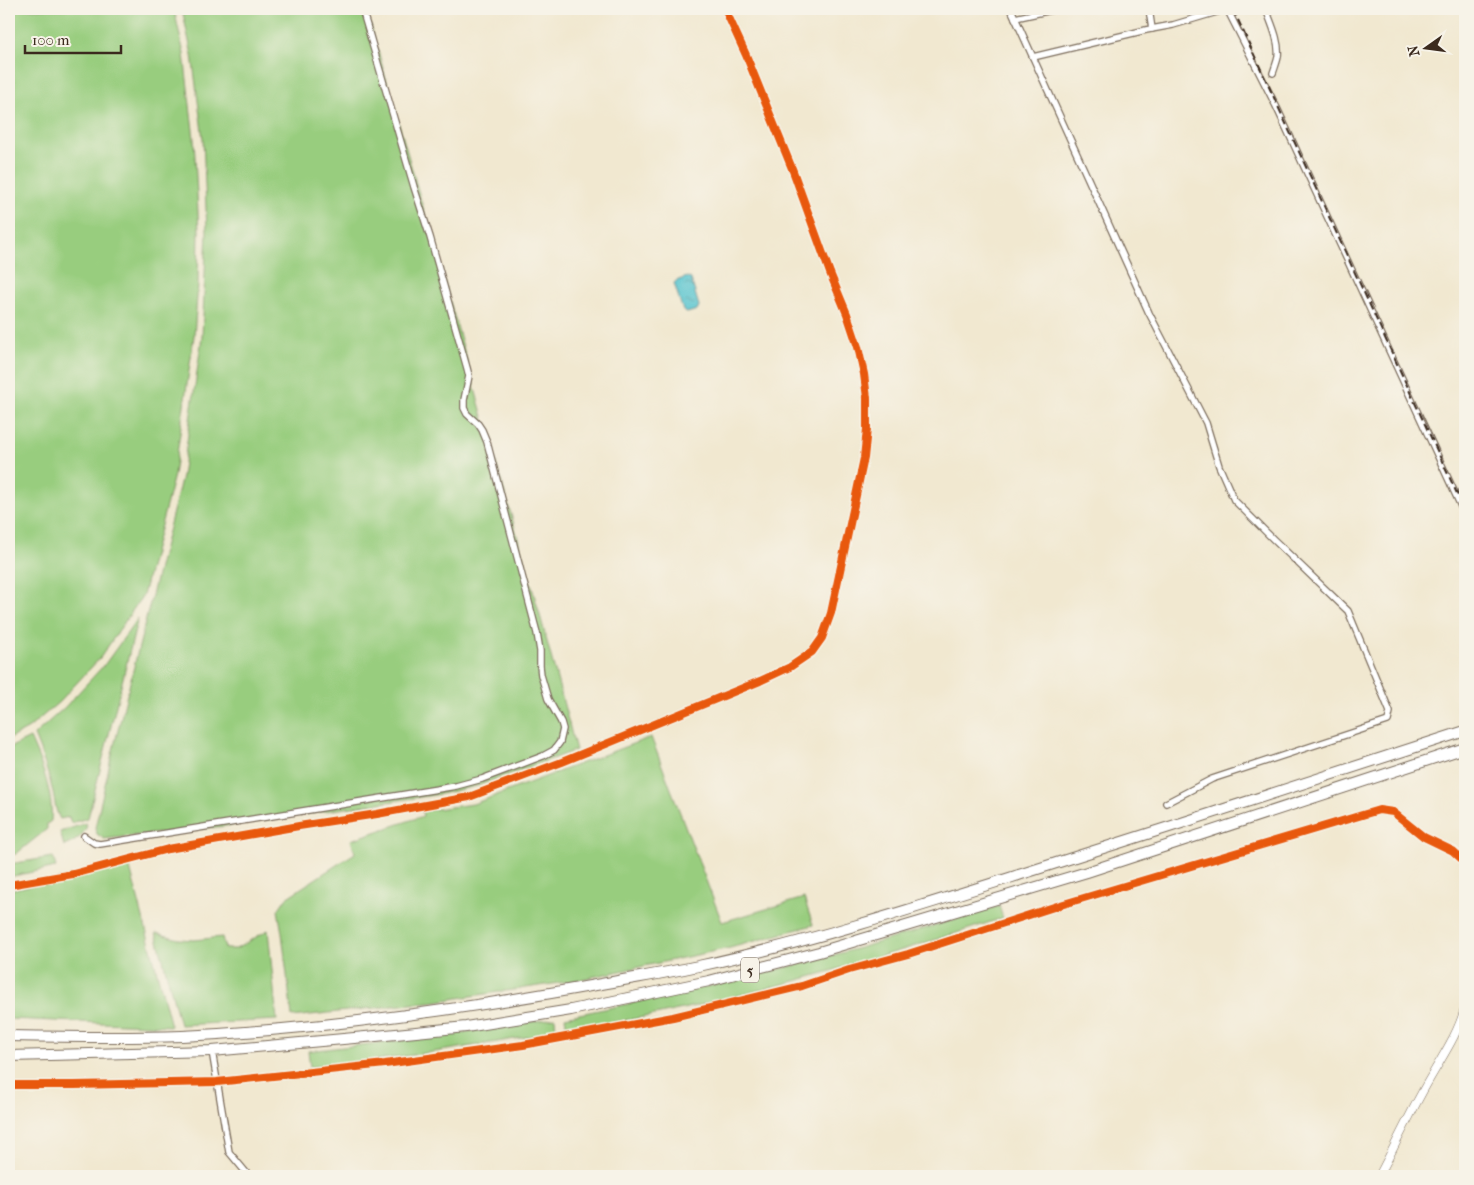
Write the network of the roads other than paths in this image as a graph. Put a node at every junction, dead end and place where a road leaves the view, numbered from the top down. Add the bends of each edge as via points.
1 (362, 9) edge
2 (725, 9) edge
3 (1011, 9) edge
4 (1056, 9) edge
5 (1149, 9) edge
6 (1227, 9) edge
7 (1266, 9) edge
8 (1015, 18) junction
9 (1152, 29) junction
10 (1033, 57) junction
11 (1273, 72) dead end
12 (1465, 515) edge
13 (1465, 731) edge
14 (1465, 748) edge
15 (1166, 803) dead end
16 (84, 836) dead end
17 (1465, 862) edge
18 (9, 885) edge
19 (1465, 1008) edge
20 (9, 1036) edge
21 (212, 1051) junction
22 (9, 1056) edge
23 (216, 1082) junction
24 (9, 1084) edge
25 (249, 1176) edge
26 (1379, 1176) edge

1 - 16 street via 467,368 469,376 464,408 482,430 487,442 537,633 541,675 548,699 561,722 562,736 558,746 548,754 456,786 100,844
2 - 18 street via 793,171 847,314 864,374 867,429 861,475 831,613 822,638 812,652 760,681 470,797 168,849 73,874
3 - 8 street
4 - 8 street
5 - 9 street
6 - 9 street
6 - 12 street via 1281,117
7 - 11 street via 1278,52
8 - 10 street
9 - 10 street
10 - 15 street via 1149,313 1206,423 1234,500 1348,611 1390,712 1388,721 1212,779
13 - 20 highway, 5 via 939,900 704,965 463,1008 300,1028 179,1036
14 - 21 highway, 5 via 1087,872 709,982 571,1010 466,1026
17 - 23 street via 1453,850 1424,837 1393,812 1379,810 802,986 673,1017 523,1045
19 - 26 street via 1445,1054
21 - 22 highway, 5
21 - 23 street
23 - 24 street
23 - 25 street via 229,1152

